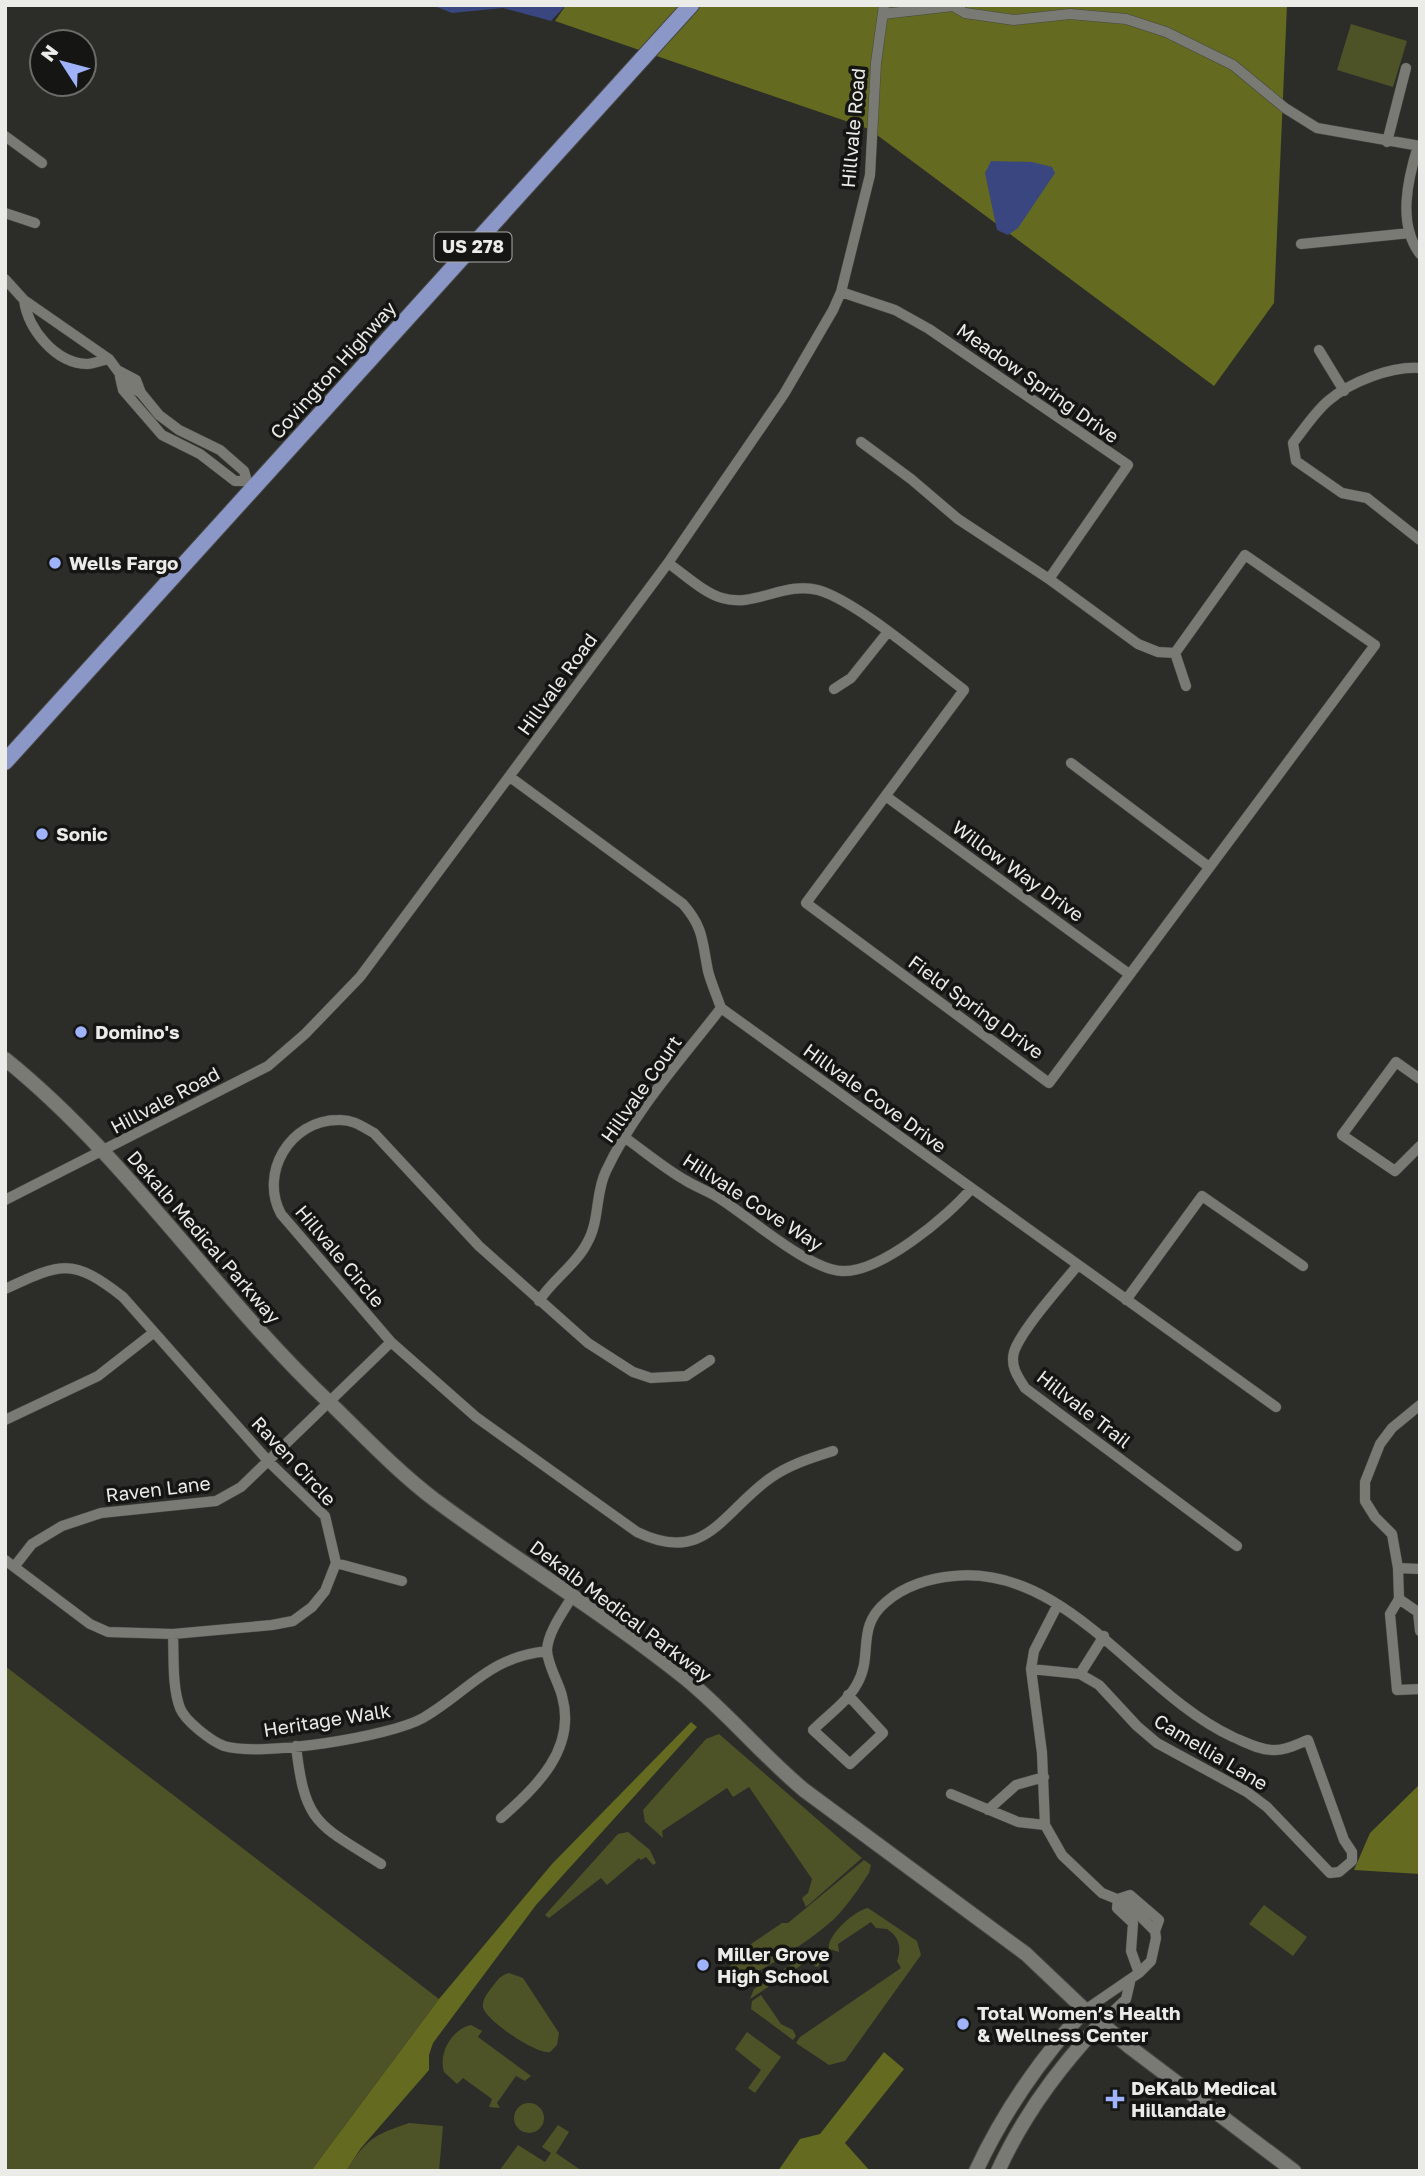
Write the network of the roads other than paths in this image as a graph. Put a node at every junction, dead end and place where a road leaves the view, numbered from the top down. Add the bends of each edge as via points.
1 (691, 5) edge
2 (884, 10) edge
3 (1406, 68) dead end
4 (5, 136) edge
5 (1387, 142) junction
6 (1419, 146) edge
7 (42, 163) dead end
8 (5, 213) edge
9 (35, 223) dead end
10 (1410, 233) junction
11 (1301, 244) dead end
12 (1420, 254) edge
13 (5, 279) edge
14 (841, 292) junction
15 (24, 300) junction
16 (1319, 350) dead end
17 (109, 359) junction
18 (1420, 368) edge
19 (120, 371) junction
20 (1344, 391) junction
21 (143, 396) junction
22 (136, 407) junction
23 (861, 442) dead end
24 (251, 485) junction
25 (1420, 540) edge
26 (668, 563) junction
27 (1049, 579) junction
28 (887, 633) junction
29 (1175, 653) junction
30 (1186, 686) dead end
31 (834, 689) dead end
32 (5, 762) edge
33 (1071, 763) dead end
34 (510, 777) junction
35 (887, 797) junction
36 (1209, 867) junction
37 (1129, 974) junction
38 (721, 1008) junction
39 (5, 1059) edge
40 (1420, 1079) edge
41 (624, 1137) junction
42 (1420, 1146) edge
43 (104, 1152) junction
44 (971, 1189) junction
45 (5, 1200) edge
46 (1076, 1266) junction
47 (1303, 1266) dead end
48 (5, 1289) edge
49 (1126, 1300) junction
50 (539, 1301) junction
51 (153, 1333) junction
52 (391, 1342) junction
53 (710, 1360) dead end
54 (328, 1402) junction
55 (1420, 1405) edge
56 (1276, 1407) dead end
57 (5, 1420) edge
58 (834, 1451) dead end
59 (269, 1462) junction
60 (1237, 1546) dead end
61 (10, 1563) edge
62 (336, 1563) junction
63 (1398, 1568) junction
64 (1420, 1569) edge
65 (402, 1581) dead end
66 (572, 1597) junction
67 (1399, 1599) junction
68 (1057, 1606) junction
69 (1420, 1631) edge
70 (173, 1634) junction
71 (1104, 1636) junction
72 (547, 1651) junction
73 (1031, 1669) junction
74 (1080, 1674) junction
75 (1420, 1689) edge
76 (848, 1695) junction
77 (296, 1746) junction
78 (1044, 1777) junction
79 (951, 1794) dead end
80 (988, 1810) junction
81 (501, 1818) dead end
82 (1045, 1825) junction
83 (381, 1864) dead end
84 (1140, 1915) junction
85 (1139, 1973) junction
86 (1130, 1982) junction
87 (1085, 2010) junction
88 (1101, 2023) junction
89 (976, 2171) edge
90 (998, 2171) edge
91 (1294, 2171) edge

1 - 24 main road, Covington Highway / US 278
2 - 5 street via 953,6 965,13 1014,20 1070,14 1126,19 1166,32 1233,65 1317,128
2 - 14 street, Hillvale Road via 870,175
3 - 5 street
4 - 7 street
5 - 6 street
6 - 10 street via 1409,174
8 - 9 street
10 - 11 street
10 - 12 street
13 - 15 street
14 - 26 street, Hillvale Road via 784,394
14 - 27 street, Meadow Spring Drive via 895,310 929,329 1128,465
15 - 17 street
15 - 17 street via 32,324 59,355 88,364
16 - 20 street
17 - 19 street
18 - 20 street via 1373,377
19 - 21 street via 136,380
19 - 22 street via 123,390
20 - 25 street via 1327,401 1293,443 1296,461 1342,493 1367,498
21 - 22 street
21 - 24 street via 179,430 220,450 244,471
22 - 24 street via 162,435 200,454 235,481
23 - 27 street via 958,519
24 - 32 main road, Covington Highway / US 278
26 - 28 street, Field Spring Drive via 721,598 749,600 783,590 815,589 841,599
26 - 34 street, Hillvale Road
27 - 29 street via 1139,644
28 - 31 street via 851,678
28 - 35 street, Field Spring Drive via 964,690
29 - 30 street
29 - 36 street, Field Spring Drive via 1245,555 1375,645
33 - 36 street
34 - 38 street via 683,904 704,936 708,972
34 - 43 street, Hillvale Road via 360,977 305,1034 268,1066
35 - 37 street, Willow Way Drive
35 - 37 street, Field Spring Drive via 806,903 1049,1083
36 - 37 street, Field Spring Drive
38 - 41 street, Hillvale Court
38 - 44 street, Hillvale Cove Drive
39 - 43 main road, Dekalb Medical Parkway via 53,1097
40 - 42 street via 1396,1062 1342,1135 1395,1171
41 - 44 street, Hillvale Cove Way via 822,1268 844,1272 892,1253 955,1207
41 - 50 street, Hillvale Court via 604,1174 596,1224 586,1245
43 - 45 street, Hillvale Road
43 - 54 main road, Dekalb Medical Parkway via 146,1195 261,1333
44 - 46 street, Hillvale Cove Drive
46 - 49 street, Hillvale Cove Drive
46 - 60 street, Hillvale Trail via 1019,1344 1014,1353 1015,1372 1025,1388
47 - 49 street via 1202,1196
48 - 51 street, Raven Circle via 50,1269 69,1267 95,1275 123,1297
49 - 56 street, Hillvale Cove Drive
50 - 52 street, Hillvale Circle via 479,1246 374,1133 355,1122 322,1122 291,1140 281,1155 274,1170 273,1200 306,1247
50 - 53 street, Hillvale Circle via 633,1372 670,1379 686,1376
51 - 57 street via 98,1376
51 - 59 street, Raven Circle
52 - 54 street, Raven Lane
52 - 58 street, Hillvale Circle via 504,1438 656,1541 697,1540 715,1530 780,1471
54 - 59 street, Raven Lane
54 - 66 main road, Dekalb Medical Parkway via 433,1498
55 - 63 street via 1380,1444 1365,1482 1365,1501 1392,1534
59 - 61 street, Raven Lane via 241,1487 216,1501 102,1513 62,1525
59 - 62 street, Raven Circle via 325,1516
61 - 70 street via 90,1625 108,1632
62 - 65 street
62 - 70 street via 325,1591 293,1621
63 - 64 street
63 - 67 street
66 - 72 street
66 - 87 main road, Dekalb Medical Parkway via 687,1679 804,1790 1026,1954
67 - 69 street via 1418,1612
67 - 75 street via 1390,1614 1396,1690
68 - 71 street, Camellia Lane
68 - 73 street via 1034,1651
68 - 76 street, Camellia Lane via 997,1578 967,1574 926,1580 887,1600 876,1611 865,1636 862,1674
70 - 77 street, Heritage Walk via 180,1710 200,1730 223,1745 249,1749
71 - 74 street
71 - 74 street, Camellia Lane via 1171,1699 1216,1729 1274,1751 1308,1740 1352,1861 1339,1872 1330,1872 1267,1807 1157,1743 1098,1685
72 - 77 street, Heritage Walk via 521,1653 499,1664 421,1718 391,1730
72 - 81 street via 564,1699 565,1733 552,1766
73 - 74 street
73 - 78 street
76 - 76 street, Camellia Lane via 883,1733 850,1764 813,1730
77 - 83 street via 302,1791 314,1819
78 - 80 street via 1016,1785
78 - 82 street
79 - 80 street
80 - 82 street via 1018,1822
82 - 84 street via 1062,1855 1102,1893
84 - 85 street via 1131,1951
84 - 85 street via 1155,1931 1151,1961
85 - 86 street
86 - 87 street via 1120,1984
86 - 88 street via 1126,1999
87 - 88 main road, Dekalb Medical Parkway
87 - 89 main road via 1024,2084 997,2125
88 - 90 main road via 1040,2095
88 - 91 main road, Dekalb Medical Parkway

